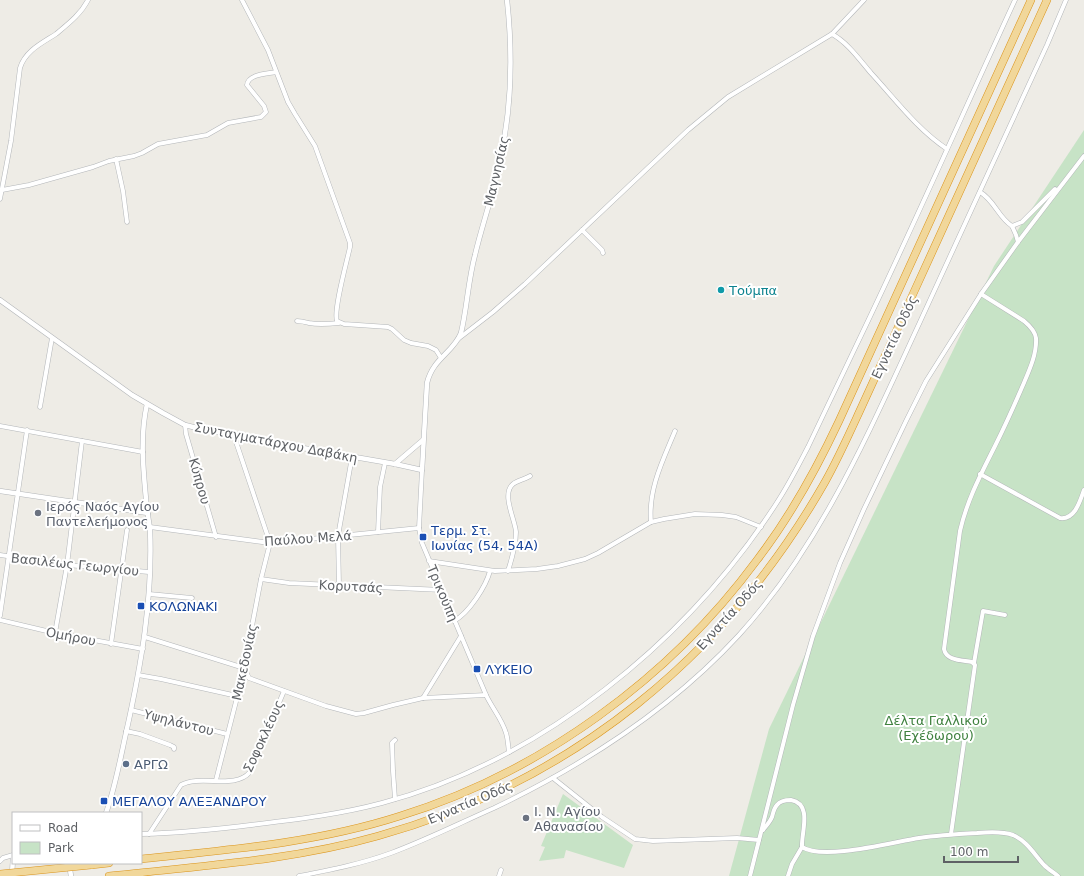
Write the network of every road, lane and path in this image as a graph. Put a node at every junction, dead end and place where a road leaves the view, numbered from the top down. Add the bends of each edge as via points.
1 (88, 0) edge
2 (242, 0) edge
3 (507, 0) edge
4 (864, 0) edge
5 (1015, 0) edge
6 (1031, 0) edge
7 (1047, 0) edge
8 (1066, 0) edge
9 (832, 34) junction
10 (276, 72) junction
11 (947, 149) junction
12 (1084, 156) edge
13 (116, 159) junction
14 (1067, 178) junction
15 (2, 190) junction
16 (980, 192) junction
17 (0, 199) edge
18 (127, 222) dead end
19 (1012, 226) junction
20 (582, 230) junction
21 (1018, 242) junction
22 (602, 253) dead end
23 (981, 294) junction
24 (0, 300) edge
25 (297, 321) dead end
26 (339, 323) junction
27 (52, 338) junction
28 (458, 339) junction
29 (441, 358) junction
30 (147, 404) junction
31 (40, 407) dead end
32 (186, 424) junction
33 (0, 426) edge
34 (27, 430) junction
35 (675, 431) dead end
36 (234, 436) junction
37 (423, 440) junction
38 (82, 441) junction
39 (143, 452) junction
40 (352, 457) junction
41 (385, 462) junction
42 (395, 464) junction
43 (422, 470) junction
44 (980, 474) junction
45 (530, 476) dead end
46 (1084, 490) edge
47 (0, 491) edge
48 (18, 494) junction
49 (75, 502) junction
50 (148, 513) junction
51 (652, 522) junction
52 (150, 527) junction
53 (761, 527) junction
54 (419, 528) junction
55 (127, 530) dead end
56 (378, 532) junction
57 (338, 536) junction
58 (216, 537) junction
59 (270, 543) junction
60 (0, 555) edge
61 (9, 557) junction
62 (429, 560) junction
63 (67, 565) junction
64 (121, 570) junction
65 (490, 571) junction
66 (508, 571) junction
67 (149, 572) junction
68 (261, 580) junction
69 (339, 586) junction
70 (442, 590) junction
71 (149, 594) junction
72 (192, 598) dead end
73 (1005, 615) dead end
74 (0, 616) edge
75 (0, 620) edge
76 (454, 621) junction
77 (55, 633) junction
78 (461, 636) junction
79 (144, 637) junction
80 (111, 644) junction
81 (143, 649) junction
82 (974, 664) junction
83 (244, 668) junction
84 (138, 675) junction
85 (242, 678) junction
86 (249, 678) junction
87 (284, 691) junction
88 (486, 695) junction
89 (237, 696) junction
90 (423, 698) junction
91 (131, 710) junction
92 (126, 731) junction
93 (227, 734) junction
94 (394, 740) dead end
95 (174, 749) dead end
96 (509, 752) junction
97 (553, 778) junction
98 (216, 780) junction
99 (395, 799) junction
100 (106, 812) edge
101 (761, 833) junction
102 (142, 834) edge
103 (149, 834) junction
104 (951, 834) junction
105 (759, 840) junction
106 (802, 847) junction
107 (12, 855) edge
108 (142, 859) edge
109 (0, 861) edge
110 (13, 864) edge
111 (69, 864) edge
112 (100, 864) edge
113 (501, 870) dead end
114 (0, 874) edge
115 (12, 876) edge
116 (72, 876) edge
117 (109, 876) edge
118 (299, 876) edge
119 (499, 876) edge
120 (750, 876) edge
121 (788, 876) edge
122 (1058, 876) edge

1 - 15 street via 70,23 30,52 22,61
2 - 10 street via 268,50
3 - 28 street, Μαγνησίας via 511,58 507,118 499,165 475,256 463,326
4 - 9 street
5 - 11 street
6 - 108 highway, Εγνατία Οδός via 815,470 788,516 757,560 690,637 624,696 585,725 546,751 504,774 463,792 400,816 325,836 280,844
7 - 117 highway, Εγνατία Οδός via 827,478 799,525 766,572 696,652 633,707 552,764 508,787 435,818 328,849 282,857
8 - 16 street
9 - 11 street via 858,57 915,122
9 - 20 street via 714,108
10 - 13 street via 257,75 247,83 264,106 266,112 263,116 228,123 207,135 167,141 142,153
10 - 26 street via 294,114 315,146 350,243 337,306 336,319
11 - 53 street via 815,432 785,489
12 - 14 street
13 - 15 street via 29,185
13 - 18 street
14 - 19 street via 1022,222
14 - 21 street
15 - 17 street
16 - 19 street
16 - 97 street via 842,486 788,574 739,635 703,671 602,749
19 - 21 street
20 - 22 street
20 - 28 street via 526,284
21 - 23 street
23 - 44 street via 1024,321 1034,332 1036,344 1031,367
23 - 101 street via 926,382 840,562 813,636
24 - 27 street, Συνταγματάρχου Δαβάκη
25 - 26 street
26 - 29 street via 392,329 404,340 436,350
27 - 30 street, Συνταγματάρχου Δαβάκη
27 - 31 street
28 - 29 street, Τρικούπη
29 - 37 street, Τρικούπη via 432,369 427,383
30 - 32 street, Συνταγματάρχου Δαβάκη
30 - 39 street
32 - 36 street, Συνταγματάρχου Δαβάκη
32 - 58 street, Κύπρου via 186,434
33 - 34 street
34 - 38 street
34 - 48 street
35 - 51 street via 652,495
36 - 40 street, Συνταγματάρχου Δαβάκη
36 - 59 street
37 - 42 street
37 - 43 street, Τρικούπη
38 - 39 street
38 - 49 street
39 - 50 street
40 - 41 street, Συνταγματάρχου Δαβάκη
40 - 57 street
41 - 42 street, Συνταγματάρχου Δαβάκη
41 - 56 street via 380,487
42 - 43 street, Συνταγματάρχου Δαβάκη
43 - 54 street, Τρικούπη
44 - 46 street via 1065,519 1074,512
44 - 82 street via 960,531 944,649 948,657
45 - 66 street via 513,484 509,492 516,538
47 - 48 street
48 - 49 street
48 - 61 street
49 - 50 street
49 - 63 street
50 - 52 street
51 - 53 street via 695,514 722,515 736,517
51 - 66 street via 585,559 558,566
52 - 58 street, Παύλου Μελά
52 - 67 street
53 - 96 street via 709,591 664,638 621,677 561,722
54 - 56 street, Παύλου Μελά
54 - 62 street, Τρικούπη
55 - 64 street
56 - 57 street, Παύλου Μελά
57 - 59 street, Παύλου Μελά
57 - 69 street
58 - 59 street, Παύλου Μελά
59 - 68 street, Μακεδονίας
60 - 61 street, Βασιλέως Γεωργίου
61 - 63 street, Βασιλέως Γεωργίου
61 - 74 street
62 - 65 street
62 - 70 street, Τρικούπη
63 - 64 street, Βασιλέως Γεωργίου
63 - 77 street
64 - 67 street, Βασιλέως Γεωργίου
64 - 80 street
65 - 66 street
65 - 76 street via 466,612
67 - 71 street
68 - 69 street, Κορυτσάς
68 - 83 street, Μακεδονίας
69 - 70 street, Κορυτσάς
70 - 76 street, Τρικούπη
71 - 72 street
71 - 79 street
73 - 82 street via 983,612
75 - 77 street, Ομήρου
76 - 78 street, Τρικούπη
77 - 80 street, Ομήρου
78 - 88 street, Τρικούπη
78 - 90 street
79 - 81 street
79 - 83 street
80 - 81 street, Ομήρου
81 - 84 street
82 - 104 street
83 - 85 street, Μακεδονίας
83 - 86 street
84 - 89 street
84 - 91 street
85 - 86 street
85 - 89 street, Μακεδονίας
86 - 87 street
87 - 90 street via 356,714
87 - 98 street, Σοφοκλέους via 250,772 242,779
88 - 90 street
88 - 96 street, Τρικούπη via 506,733
89 - 93 street, Μακεδονίας
91 - 92 street
91 - 93 street, Υψηλάντου
92 - 95 street via 170,745
92 - 100 street
93 - 98 street, Μακεδονίας
94 - 99 street via 392,743
96 - 99 street via 453,778
97 - 105 street via 635,839
97 - 118 street via 392,853 348,866
98 - 103 street, Σοφοκλέους via 181,784
99 - 103 street via 309,818
101 - 105 street
101 - 106 street via 775,806 792,800 799,803 804,812
102 - 103 street
104 - 106 street via 829,852 814,852
104 - 122 street via 1013,835
105 - 120 street
106 - 121 street
107 - 109 street
110 - 115 street
111 - 116 street
112 - 114 highway, bridge
113 - 119 street

